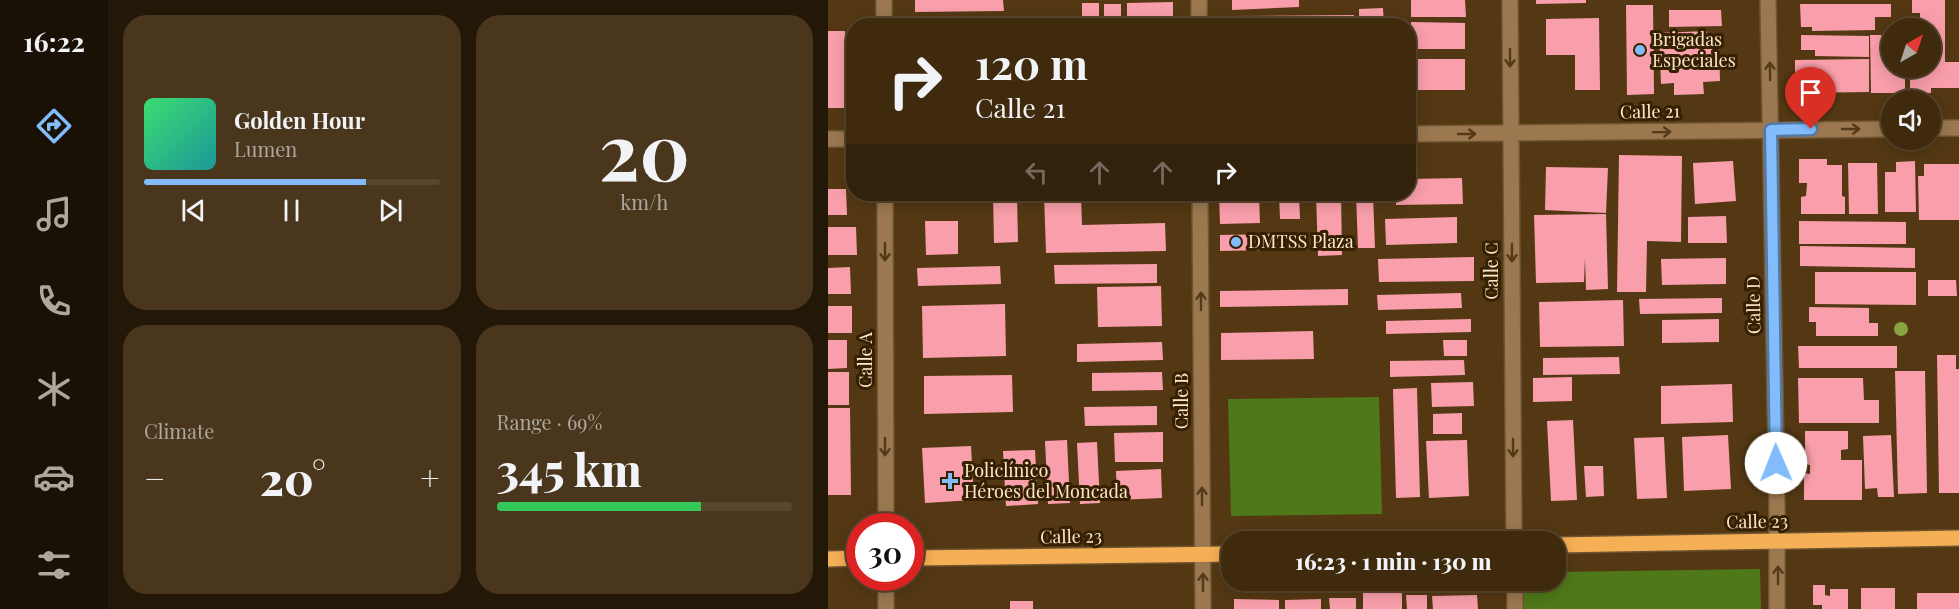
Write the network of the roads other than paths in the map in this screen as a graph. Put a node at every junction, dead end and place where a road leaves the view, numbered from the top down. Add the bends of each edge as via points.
1 (884, 0) edge
2 (1199, 0) edge
3 (1510, 0) edge
4 (1768, 0) edge
5 (884, 18) edge
6 (1199, 18) edge
7 (1941, 128) edge
8 (1959, 128) edge
9 (1881, 129) edge
10 (1771, 130) junction
11 (1416, 134) edge
12 (1511, 135) junction
13 (828, 139) edge
14 (846, 139) edge
15 (885, 201) edge
16 (1200, 201) edge
17 (886, 513) edge
18 (1514, 531) edge
19 (1959, 538) edge
20 (1778, 541) junction
21 (1566, 545) edge
22 (1221, 554) edge
23 (1203, 555) junction
24 (846, 558) edge
25 (924, 558) edge
26 (828, 559) edge
27 (886, 591) edge
28 (1515, 591) edge
29 (886, 609) edge
30 (1203, 609) edge
31 (1515, 609) edge
32 (1777, 609) edge

1 - 5 street
2 - 6 street
3 -> 12 street, Calle C
10 -> 4 street, Calle D
7 - 8 street
10 -> 9 street, Calle 21
12 -> 10 street, Calle 21
10 - 20 street, Calle D
11 -> 12 street, Calle 21
12 -> 18 street, Calle C
13 - 14 street
15 -> 17 street, Calle A
23 -> 16 street, Calle B
19 - 20 main road, Calle 23
20 - 21 main road, Calle 23
32 -> 20 street, Calle D
22 - 23 main road, Calle 23
23 - 25 main road, Calle 23
30 -> 23 street, Calle B
24 - 26 main road
27 - 29 street
28 - 31 street

